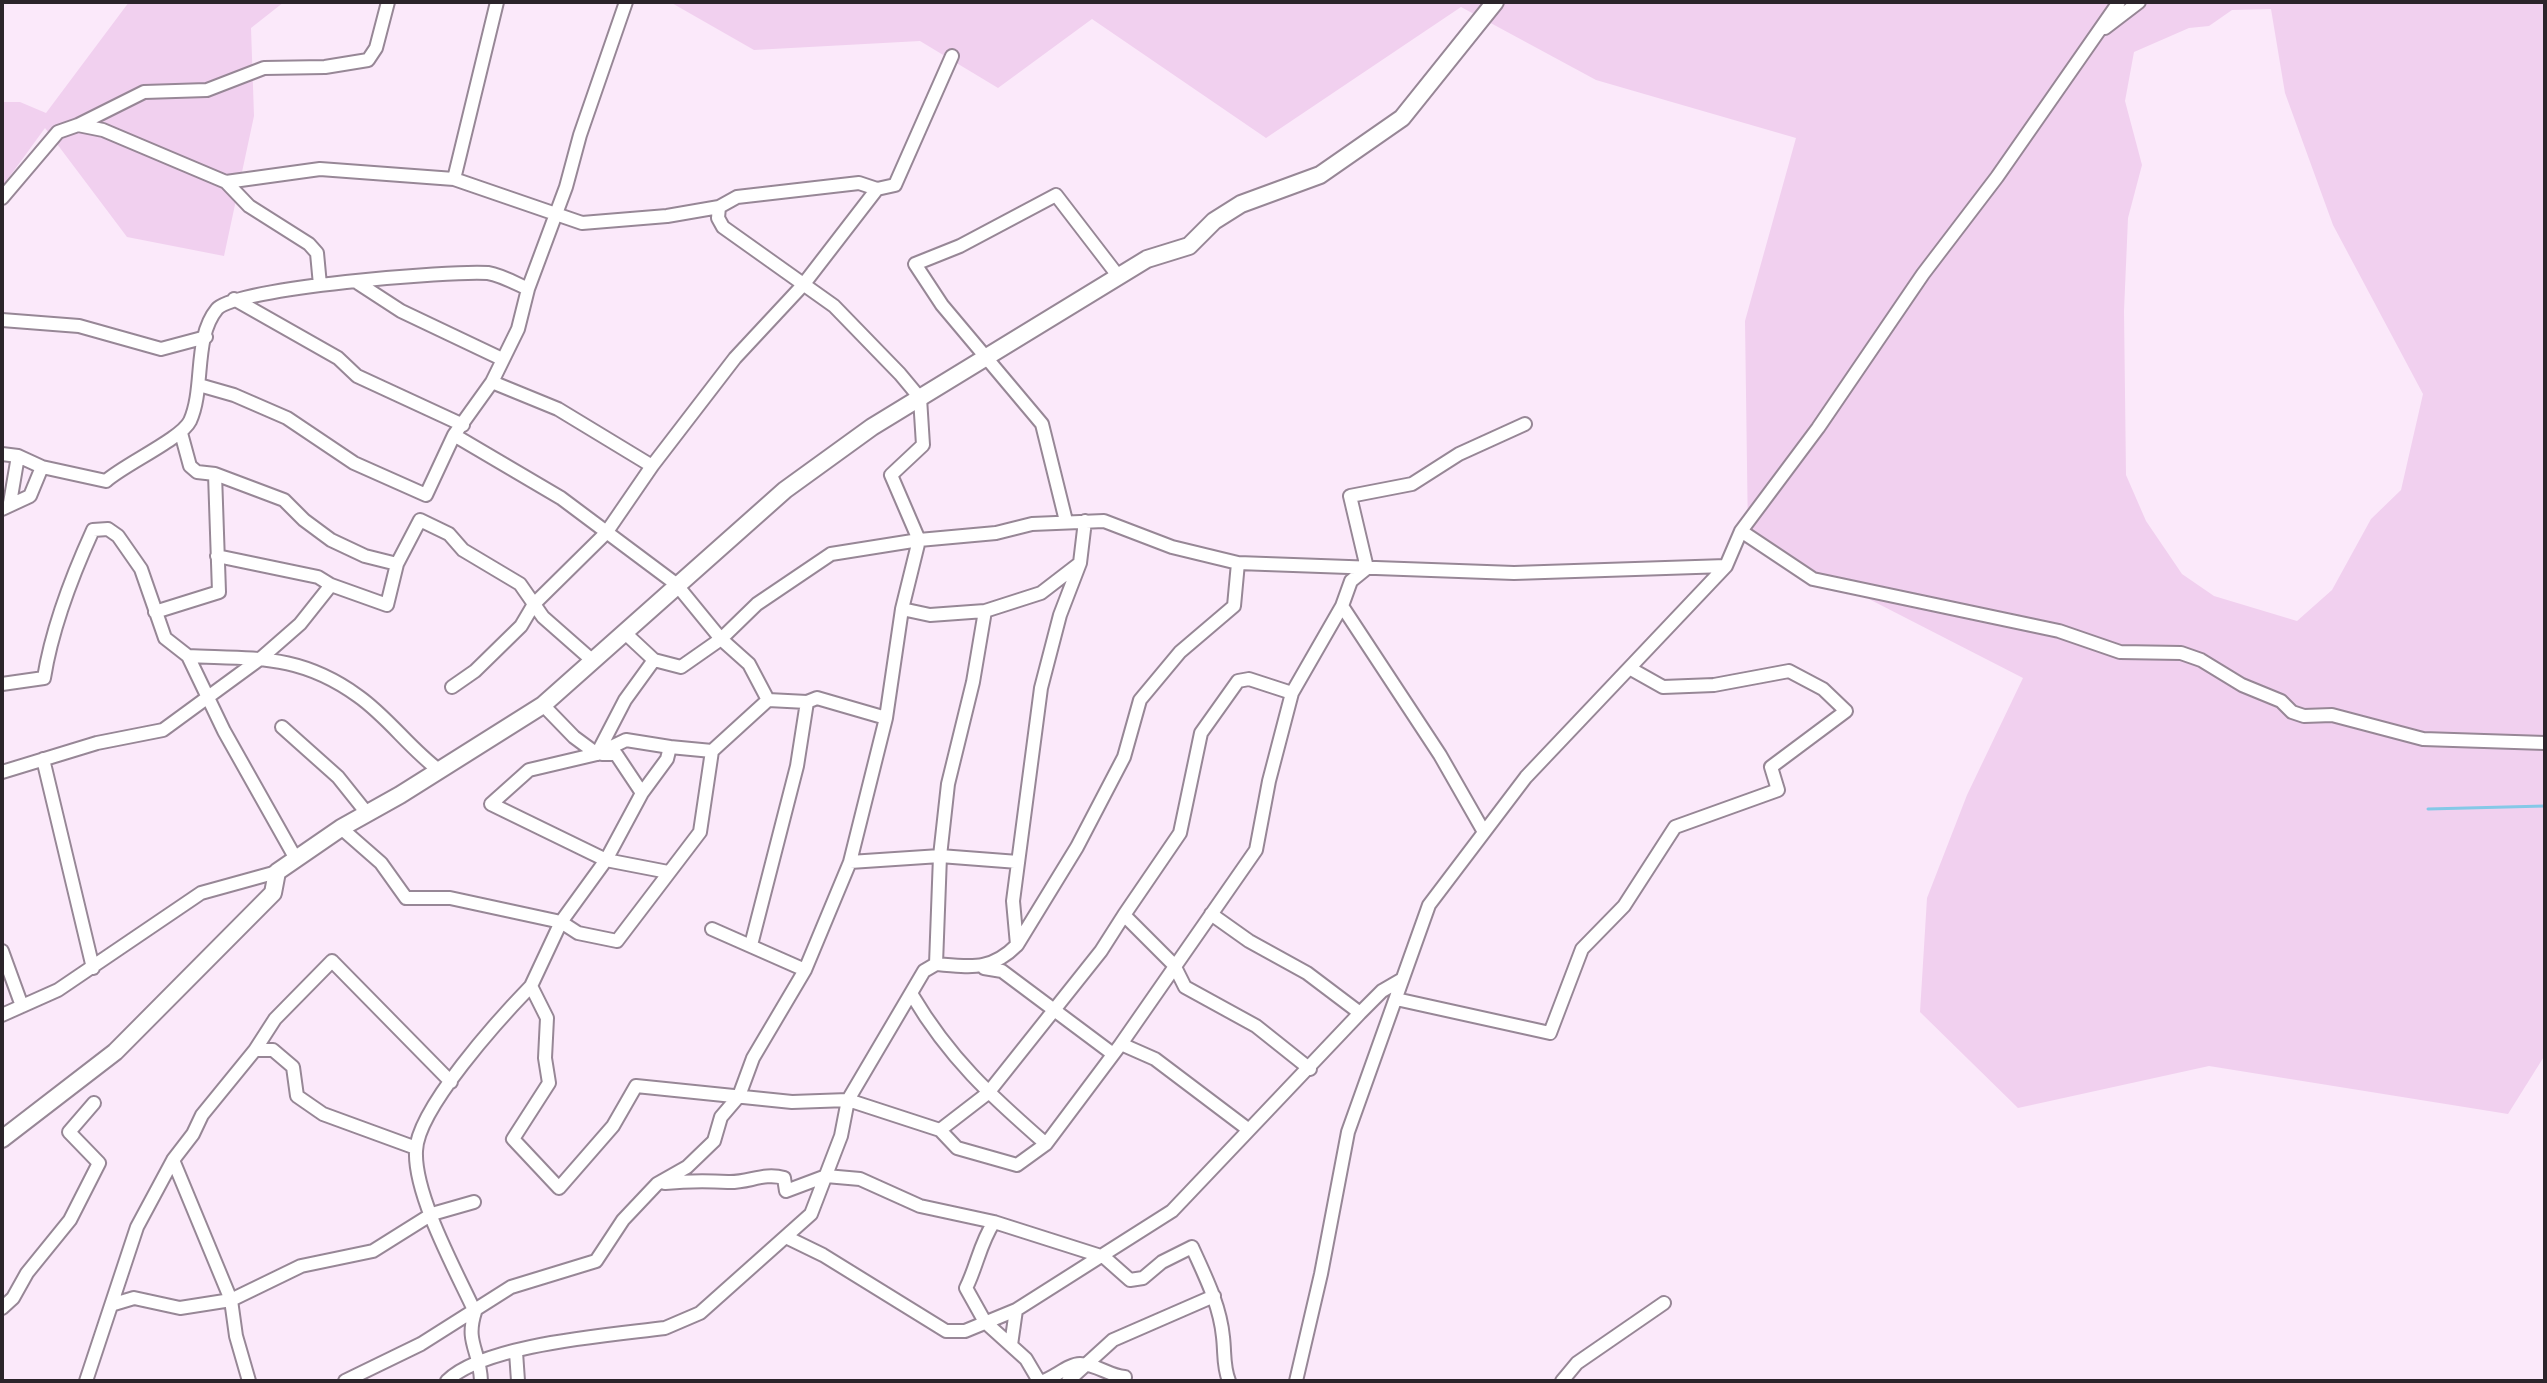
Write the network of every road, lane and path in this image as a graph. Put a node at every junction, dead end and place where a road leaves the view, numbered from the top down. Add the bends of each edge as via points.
1 (388, 2) edge
2 (497, 2) edge
3 (626, 2) edge
4 (1495, 2) edge
5 (2119, 2) edge
6 (2139, 2) edge
7 (2096, 35) junction
8 (952, 56) dead end
9 (78, 125) junction
10 (454, 179) junction
11 (226, 182) junction
12 (877, 189) junction
13 (2, 198) edge
14 (719, 207) junction
15 (557, 213) junction
16 (1119, 277) junction
17 (358, 283) junction
18 (320, 285) junction
19 (803, 285) junction
20 (528, 289) junction
21 (234, 299) junction
22 (2, 320) edge
23 (206, 337) junction
24 (988, 357) junction
25 (502, 359) junction
26 (492, 382) junction
27 (199, 385) junction
28 (920, 398) junction
29 (1525, 424) dead end
30 (458, 430) junction
31 (181, 433) junction
32 (2, 454) edge
33 (18, 456) junction
34 (652, 466) junction
35 (42, 467) junction
36 (215, 474) junction
37 (6, 506) edge
38 (1066, 521) junction
39 (1085, 521) junction
40 (1741, 531) junction
41 (606, 533) junction
42 (919, 540) junction
43 (217, 556) junction
44 (1080, 563) junction
45 (1238, 563) junction
46 (397, 564) junction
47 (1726, 566) junction
48 (1367, 568) junction
49 (676, 584) junction
50 (331, 585) junction
51 (534, 604) junction
52 (1342, 606) junction
53 (902, 609) junction
54 (985, 611) junction
55 (155, 612) junction
56 (624, 632) junction
57 (721, 639) junction
58 (188, 656) junction
59 (260, 659) junction
60 (654, 660) junction
61 (593, 661) junction
62 (1631, 669) junction
63 (2, 684) edge
64 (452, 687) dead end
65 (1292, 693) junction
66 (210, 697) junction
67 (768, 700) junction
68 (807, 702) junction
69 (543, 705) junction
70 (886, 718) junction
71 (282, 727) dead end
72 (2545, 743) edge
73 (670, 747) junction
74 (712, 751) junction
75 (597, 754) junction
76 (43, 759) junction
77 (440, 771) junction
78 (2, 772) edge
79 (642, 793) junction
80 (366, 812) junction
81 (341, 828) junction
82 (1484, 832) junction
83 (940, 856) junction
84 (296, 859) junction
85 (606, 860) junction
86 (850, 862) junction
87 (1018, 862) junction
88 (277, 872) junction
89 (668, 872) junction
90 (1211, 914) junction
91 (1124, 915) junction
92 (561, 922) junction
93 (712, 929) dead end
94 (751, 945) junction
95 (1017, 945) junction
96 (2, 951) edge
97 (936, 964) junction
98 (1174, 965) junction
99 (976, 967) junction
100 (93, 968) junction
101 (805, 970) junction
102 (1401, 980) junction
103 (531, 986) junction
104 (912, 995) junction
105 (1396, 999) junction
106 (22, 1006) junction
107 (1055, 1009) junction
108 (1360, 1013) junction
109 (2, 1015) edge
110 (1117, 1049) junction
111 (255, 1050) junction
112 (1310, 1069) junction
113 (451, 1082) junction
114 (988, 1093) junction
115 (739, 1096) junction
116 (848, 1100) junction
117 (94, 1103) dead end
118 (940, 1130) junction
119 (1249, 1130) junction
120 (2, 1139) edge
121 (1046, 1144) junction
122 (416, 1148) junction
123 (173, 1160) junction
124 (826, 1176) junction
125 (657, 1184) junction
126 (474, 1202) dead end
127 (432, 1214) junction
128 (994, 1222) junction
129 (786, 1237) junction
130 (1104, 1257) junction
131 (1214, 1296) junction
132 (231, 1300) junction
133 (1664, 1303) dead end
134 (114, 1304) junction
135 (2, 1308) edge
136 (1016, 1310) junction
137 (475, 1312) junction
138 (985, 1322) junction
139 (1011, 1345) junction
140 (516, 1352) junction
141 (480, 1363) junction
142 (1087, 1366) junction
143 (86, 1381) edge
144 (249, 1381) edge
145 (345, 1381) edge
146 (447, 1381) edge
147 (481, 1381) edge
148 (518, 1381) edge
149 (1041, 1381) edge
150 (1068, 1381) edge
151 (1124, 1381) edge
152 (1229, 1381) edge
153 (1296, 1381) edge
154 (1562, 1381) edge

1 - 9 street via 368,60 264,68 207,90 144,92
2 - 10 street
3 - 15 street
4 - 16 street via 1402,118 1320,175 1241,204 1189,246 1147,259
5 - 7 street
6 - 7 street
7 - 40 street
8 - 12 street via 895,185
9 - 11 street via 103,130
9 - 13 street via 58,132
10 - 11 street via 320,169
10 - 15 street
11 - 18 street via 249,206 309,244 317,253
12 - 14 street via 859,183 737,197
12 - 19 street
14 - 15 street via 582,223
14 - 19 street via 723,227
15 - 20 street
16 - 24 street
16 - 24 street via 1056,195 915,264 942,305
17 - 18 street
17 - 20 street via 448,272 492,273
17 - 25 street via 401,311
18 - 21 street
19 - 28 street via 842,313
19 - 34 street via 735,358
20 - 25 street via 518,329
21 - 23 street via 217,309
21 - 30 street via 338,358 357,376
22 - 23 street via 79,326 161,349
23 - 27 street
24 - 28 street
24 - 38 street via 1042,424
25 - 26 street
26 - 30 street
26 - 34 street via 558,409
27 - 30 street via 287,418 354,463 426,495
27 - 31 street via 190,421
28 - 42 street via 923,445 891,475
28 - 49 street via 785,490
29 - 48 street via 1459,454 1412,484 1350,496
30 - 41 street
31 - 35 street via 106,481
31 - 36 street via 190,466
32 - 33 street
33 - 35 street
33 - 37 street
34 - 41 street
35 - 37 street via 30,496
36 - 43 street
36 - 46 street via 284,500 331,540
38 - 39 street
38 - 42 street
39 - 44 street
39 - 45 street via 1104,521 1172,547
40 - 47 street
40 - 72 street via 1813,579 2059,631 2120,652 2181,653 2304,716 2332,715 2423,739
41 - 49 street
41 - 51 street
42 - 53 street
42 - 57 street via 831,554 757,604
43 - 50 street via 318,577
43 - 55 street via 219,592
44 - 54 street via 1041,593
44 - 87 street via 1041,688
45 - 48 street
45 - 95 street via 1234,606 1180,652 1140,700 1124,757
46 - 50 street via 387,605
46 - 51 street via 420,520 520,584
47 - 48 street via 1514,573
47 - 62 street
48 - 52 street via 1351,581
49 - 56 street
49 - 57 street
50 - 59 street via 300,624
51 - 61 street via 564,639
51 - 64 street via 521,626
52 - 65 street
52 - 82 street via 1433,743
53 - 54 street via 930,615
53 - 70 street
54 - 83 street via 948,784
55 - 58 street via 165,638
55 - 63 street via 141,569 118,536 108,529 93,530 65,597 44,678
56 - 60 street
56 - 61 street
57 - 60 street via 681,667
57 - 67 street via 749,664
58 - 59 street
58 - 66 street
59 - 66 street
59 - 77 street via 310,667 360,697
60 - 75 street via 625,700
61 - 69 street
62 - 82 street via 1526,777
62 - 105 street via 1663,687 1714,685 1789,671 1823,689 1846,711 1771,767 1778,790 1675,827 1624,906 1582,949 1550,1033
65 - 90 street via 1256,850
65 - 91 street via 1249,679 1238,681 1201,733 1180,833
66 - 76 street via 163,730
66 - 84 street
67 - 68 street
67 - 74 street
68 - 70 street via 817,698
68 - 94 street via 797,766
69 - 75 street
69 - 77 street
70 - 86 street
71 - 80 street via 338,777
73 - 74 street
73 - 75 street via 626,740
73 - 79 street
74 - 89 street via 700,832 682,861
75 - 79 street via 616,754
75 - 85 street via 529,770 491,804
76 - 78 street
76 - 100 street
77 - 80 street
79 - 85 street
80 - 81 street
81 - 84 street
81 - 92 street via 381,863 406,898 450,898
82 - 102 street via 1429,905
83 - 86 street
83 - 87 street
83 - 97 street
84 - 88 street
85 - 89 street
85 - 92 street
86 - 101 street
87 - 95 street via 1013,901
88 - 100 street via 201,893
88 - 120 street via 273,893 115,1052
89 - 92 street via 617,941 578,933
90 - 98 street
90 - 108 street
91 - 98 street
91 - 107 street
92 - 103 street
93 - 94 street
94 - 101 street
95 - 99 street via 1001,960
96 - 106 street
97 - 99 street
97 - 104 street via 924,971
98 - 110 street
98 - 112 street via 1185,987 1256,1026
99 - 107 street via 1002,971
100 - 106 street
101 - 115 street via 753,1058
102 - 105 street
102 - 108 street
103 - 113 street via 490,1028
103 - 115 street via 547,1018 549,1083 513,1139 559,1188 613,1126 636,1086
104 - 114 street via 938,1039
104 - 116 street
105 - 153 street via 1348,1132
106 - 109 street
107 - 110 street
107 - 114 street
108 - 112 street
110 - 119 street via 1155,1059
110 - 121 street
111 - 113 street via 290,1001 332,961
111 - 122 street via 273,1050 293,1067 297,1096 323,1114
111 - 123 street
112 - 119 street
113 - 122 street via 424,1124
114 - 118 street
114 - 121 street
115 - 116 street via 792,1102
115 - 125 street via 721,1117 714,1141 687,1167
116 - 118 street
116 - 124 street
117 - 135 street via 69,1132 99,1163 70,1220
118 - 121 street via 957,1148 1017,1165
119 - 130 street via 1172,1211
122 - 127 street
123 - 132 street
123 - 134 street via 137,1227
124 - 125 street via 786,1191 784,1178 772,1174 728,1182
124 - 128 street via 860,1179 920,1206
124 - 129 street via 811,1214
125 - 137 street via 623,1220 596,1261 511,1287
126 - 127 street
127 - 132 street via 373,1251 301,1266
127 - 137 street
128 - 130 street
128 - 138 street via 966,1288
129 - 138 street via 946,1331 965,1331
129 - 140 street via 700,1313 683,1321
130 - 131 street via 1136,1281 1192,1247
130 - 136 street
131 - 142 street via 1113,1340
131 - 152 street
132 - 134 street via 180,1308 134,1298
132 - 144 street
133 - 154 street via 1577,1363
134 - 143 street
136 - 138 street
136 - 139 street
137 - 141 street via 468,1332
137 - 145 street
138 - 139 street
139 - 149 street
140 - 141 street
140 - 148 street
141 - 146 street
141 - 147 street
142 - 149 street via 1077,1364
142 - 150 street
142 - 151 street via 1125,1377

